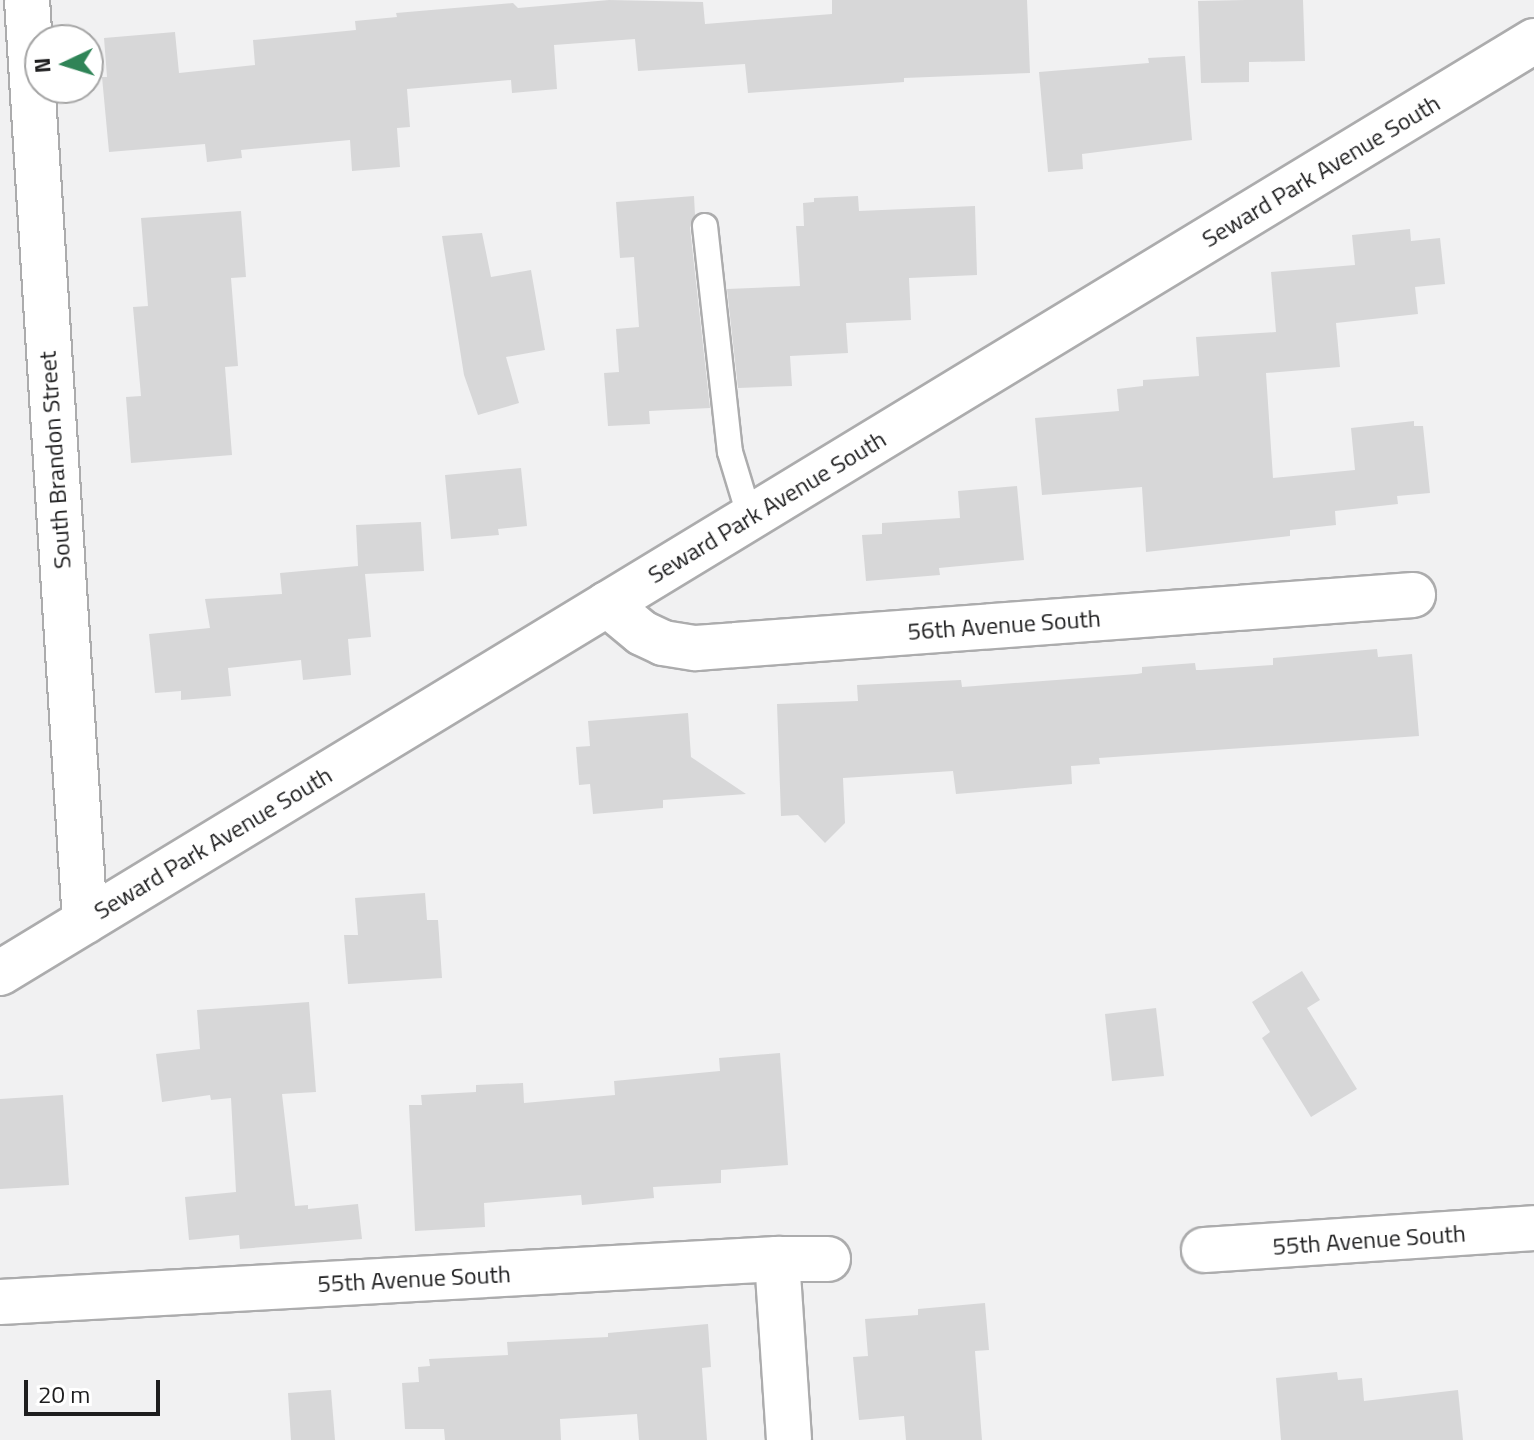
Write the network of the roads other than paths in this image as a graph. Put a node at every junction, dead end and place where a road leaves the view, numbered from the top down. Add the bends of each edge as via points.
1 (27, 0) edge
2 (1534, 41) edge
3 (705, 226) dead end
4 (750, 518) junction
5 (1413, 595) dead end
6 (607, 604) junction
7 (85, 921) junction
8 (0, 973) edge
9 (1534, 1228) edge
10 (1204, 1250) dead end
11 (777, 1259) junction
12 (828, 1259) dead end
13 (0, 1302) edge
14 (789, 1440) edge

1 - 7 street, South Brandon Street
2 - 4 street, Seward Park Avenue South
3 - 4 lane via 730,452
4 - 6 street, Seward Park Avenue South
5 - 6 street, 56th Avenue South via 696,648 663,643 642,633
6 - 7 street, Seward Park Avenue South
7 - 8 street, Seward Park Avenue South
9 - 10 street, 55th Avenue South
11 - 12 street, 55th Avenue South
11 - 13 street, 55th Avenue South
11 - 14 street

